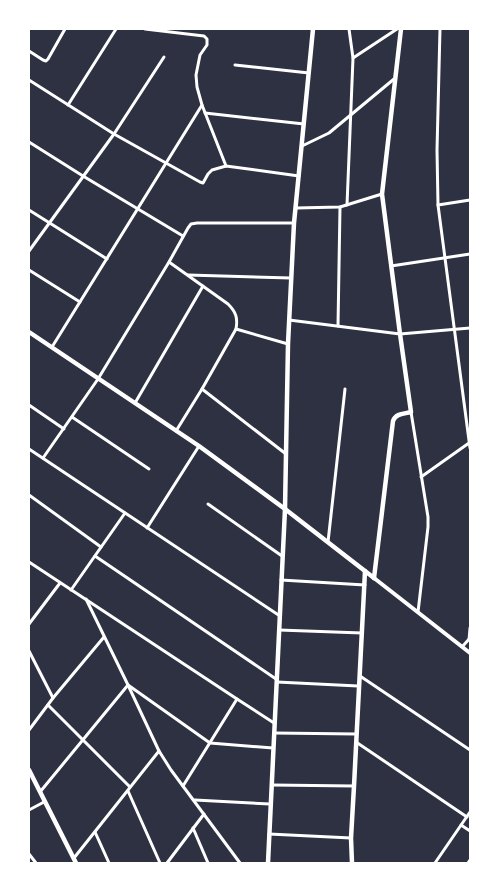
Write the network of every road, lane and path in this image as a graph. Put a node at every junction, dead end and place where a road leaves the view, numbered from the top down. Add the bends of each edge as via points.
1 (64, 29) edge
2 (116, 29) edge
3 (145, 29) edge
4 (313, 29) edge
5 (349, 29) edge
6 (386, 29) edge
7 (399, 29) edge
8 (440, 29) edge
9 (388, 36) junction
10 (29, 51) edge
11 (164, 56) dead end
12 (354, 58) junction
13 (235, 65) dead end
14 (309, 73) junction
15 (394, 79) junction
16 (29, 80) edge
17 (68, 105) junction
18 (202, 105) junction
19 (206, 113) junction
20 (350, 116) junction
21 (304, 124) junction
22 (114, 134) junction
23 (29, 142) edge
24 (302, 146) junction
25 (166, 164) junction
26 (226, 166) junction
27 (83, 176) junction
28 (299, 176) junction
29 (382, 194) junction
30 (470, 200) edge
31 (438, 205) junction
32 (347, 206) junction
33 (340, 207) junction
34 (296, 208) junction
35 (137, 209) junction
36 (29, 210) edge
37 (49, 223) junction
38 (294, 223) junction
39 (183, 236) junction
40 (29, 251) edge
41 (470, 254) edge
42 (444, 258) junction
43 (106, 259) junction
44 (169, 262) junction
45 (390, 266) junction
46 (29, 270) edge
47 (188, 275) junction
48 (292, 278) junction
49 (203, 286) junction
50 (80, 302) junction
51 (289, 320) junction
52 (338, 326) junction
53 (470, 328) edge
54 (236, 329) junction
55 (454, 330) junction
56 (29, 332) edge
57 (400, 334) junction
58 (288, 344) junction
59 (52, 348) junction
60 (98, 379) junction
61 (202, 389) junction
62 (345, 389) dead end
63 (135, 403) junction
64 (29, 405) edge
65 (411, 412) junction
66 (72, 417) junction
67 (64, 429) junction
68 (176, 431) junction
69 (470, 442) edge
70 (199, 446) junction
71 (470, 448) edge
72 (29, 449) edge
73 (286, 454) junction
74 (43, 458) junction
75 (150, 469) dead end
76 (421, 477) junction
77 (29, 495) edge
78 (208, 504) dead end
79 (285, 509) junction
80 (125, 513) junction
81 (147, 528) junction
82 (328, 542) junction
83 (101, 547) junction
84 (95, 556) junction
85 (282, 556) junction
86 (29, 562) edge
87 (365, 571) junction
88 (374, 578) junction
89 (281, 580) junction
90 (60, 583) junction
91 (364, 584) junction
92 (72, 590) junction
93 (86, 599) junction
94 (418, 612) junction
95 (280, 617) junction
96 (29, 624) edge
97 (470, 628) edge
98 (278, 630) junction
99 (362, 633) junction
100 (104, 637) junction
101 (470, 639) edge
102 (462, 647) junction
103 (29, 651) edge
104 (470, 653) edge
105 (359, 676) junction
106 (276, 680) junction
107 (128, 685) junction
108 (358, 686) junction
109 (53, 698) junction
110 (237, 700) junction
111 (48, 705) junction
112 (274, 722) junction
113 (29, 730) edge
114 (274, 733) junction
115 (356, 734) junction
116 (84, 739) junction
117 (356, 742) junction
118 (210, 743) junction
119 (273, 748) junction
120 (470, 750) edge
121 (159, 751) junction
122 (29, 770) edge
123 (271, 785) junction
124 (183, 786) junction
125 (354, 786) junction
126 (129, 788) junction
127 (40, 793) junction
128 (194, 800) junction
129 (44, 802) junction
130 (270, 804) junction
131 (29, 810) edge
132 (470, 812) edge
133 (204, 814) junction
134 (467, 817) junction
135 (461, 825) junction
136 (193, 828) junction
137 (95, 832) junction
138 (470, 832) edge
139 (269, 834) junction
140 (351, 838) junction
141 (29, 854) edge
142 (75, 861) edge
143 (36, 863) edge
144 (109, 863) edge
145 (160, 863) edge
146 (167, 863) edge
147 (208, 863) edge
148 (240, 863) edge
149 (268, 863) edge
150 (352, 863) edge
151 (434, 863) edge

1 - 10 street via 46,61
2 - 17 street
3 - 18 street via 208,39 200,55 196,75
4 - 14 main road
5 - 12 street
6 - 9 street
7 - 9 street
7 - 15 main road
8 - 31 street
9 - 12 street
11 - 22 street
12 - 20 street
13 - 14 street
14 - 21 main road
15 - 20 street
15 - 29 main road
16 - 17 street
17 - 22 street
18 - 19 street
18 - 25 street
19 - 21 street
19 - 26 street
20 - 24 street via 329,133
20 - 32 street
21 - 24 main road
22 - 25 street
22 - 27 street
23 - 27 street
24 - 28 main road
25 - 26 street via 203,183 212,170
25 - 35 street
26 - 28 street
27 - 35 street
27 - 37 street
28 - 34 main road
29 - 32 street
29 - 45 main road
30 - 31 street
31 - 42 street
32 - 33 street
33 - 34 street
33 - 52 street
34 - 38 main road
35 - 39 street
35 - 43 street
36 - 37 street
37 - 40 street
37 - 43 street
38 - 39 street via 197,223 191,224
38 - 48 main road
39 - 44 street
41 - 42 street
42 - 45 street
42 - 55 street
43 - 50 street
44 - 47 street
44 - 60 street
45 - 57 main road
46 - 50 street
47 - 48 street
47 - 49 street
48 - 51 main road
49 - 54 street via 234,310
49 - 63 street
50 - 59 street
51 - 52 street
51 - 58 main road
52 - 57 street
53 - 55 street
54 - 58 street
54 - 61 street
55 - 57 street
55 - 69 street
56 - 59 main road
57 - 65 main road
58 - 73 main road
59 - 60 main road
60 - 63 main road
60 - 66 street
61 - 68 street
61 - 73 street
62 - 82 street
63 - 68 main road
64 - 67 street
65 - 76 street
65 - 88 main road via 399,414 393,421
66 - 67 street
66 - 75 street
67 - 74 street
68 - 70 main road
69 - 71 street
69 - 76 street
70 - 79 main road
70 - 81 street
72 - 74 street
73 - 79 main road
74 - 80 street
76 - 94 street via 428,527
77 - 83 street
78 - 85 street
79 - 82 main road
79 - 85 main road
80 - 81 street
80 - 83 street
81 - 95 street
82 - 87 main road
83 - 84 street
84 - 92 street
84 - 106 street
85 - 89 main road
86 - 90 street
87 - 88 main road
87 - 91 main road
88 - 94 street
89 - 91 street
89 - 95 main road
90 - 92 street
90 - 96 street
91 - 99 main road
92 - 93 street
93 - 100 street
93 - 110 street
94 - 102 street
95 - 98 main road
97 - 101 street
98 - 99 street
98 - 106 main road
99 - 105 main road
100 - 107 street
100 - 109 street
101 - 102 street
102 - 104 street
103 - 109 street
105 - 108 main road
105 - 120 street
106 - 108 street
106 - 112 main road
107 - 116 street
107 - 118 street
107 - 121 street
108 - 115 main road
109 - 111 street
110 - 112 street
110 - 118 street
111 - 113 street
111 - 116 street
112 - 114 main road
114 - 115 street
114 - 119 main road
115 - 117 main road
116 - 126 street
116 - 127 street
117 - 125 main road
117 - 134 street
118 - 119 street
118 - 124 street
119 - 123 main road
121 - 124 street
121 - 126 street
122 - 127 main road
123 - 125 street
123 - 130 main road
124 - 128 street
125 - 140 main road
126 - 137 street
126 - 145 street
127 - 129 main road
128 - 130 street
128 - 133 street
129 - 131 street
129 - 142 main road
130 - 139 main road
132 - 134 street
133 - 136 street
133 - 148 street
134 - 135 street
135 - 138 street
135 - 151 street
136 - 146 street
136 - 147 street
137 - 142 street
137 - 144 street
139 - 140 street
139 - 149 main road
140 - 150 main road
141 - 143 street

